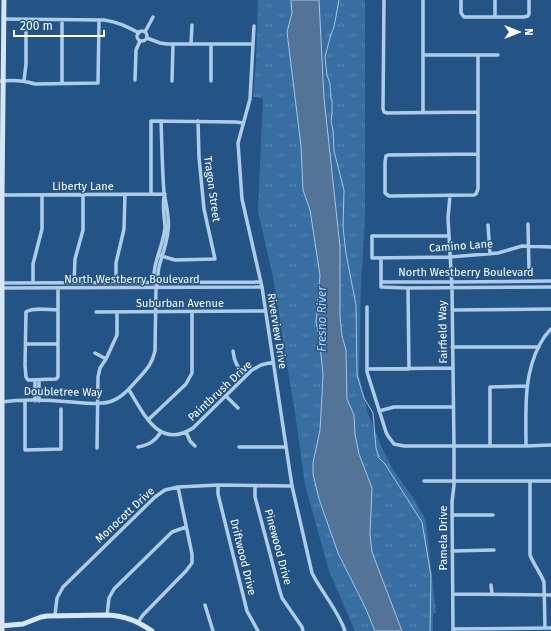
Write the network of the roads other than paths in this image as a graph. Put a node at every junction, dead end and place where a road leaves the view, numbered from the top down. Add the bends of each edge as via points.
1 (4, 0) edge
2 (384, 0) edge
3 (423, 0) edge
4 (461, 0) edge
5 (495, 0) edge
6 (529, 0) edge
7 (153, 17) dead end
8 (495, 17) junction
9 (4, 19) junction
10 (26, 20) junction
11 (62, 20) junction
12 (99, 20) junction
13 (192, 25) dead end
14 (254, 26) dead end
15 (145, 32) junction
16 (139, 33) junction
17 (147, 38) junction
18 (140, 41) junction
19 (172, 44) junction
20 (191, 44) junction
21 (211, 44) junction
22 (254, 44) junction
23 (423, 55) junction
24 (478, 55) junction
25 (498, 55) dead end
26 (1, 80) edge
27 (135, 80) dead end
28 (24, 81) junction
29 (172, 81) dead end
30 (210, 81) dead end
31 (62, 84) junction
32 (478, 112) junction
33 (423, 113) junction
34 (161, 121) junction
35 (198, 122) junction
36 (243, 123) junction
37 (478, 154) junction
38 (83, 194) junction
39 (124, 194) junction
40 (151, 194) junction
41 (165, 194) junction
42 (2, 195) junction
43 (42, 195) junction
44 (450, 195) junction
45 (528, 224) dead end
46 (488, 225) dead end
47 (449, 236) junction
48 (529, 246) junction
49 (551, 247) edge
50 (490, 254) junction
51 (160, 255) junction
52 (381, 258) junction
53 (450, 258) junction
54 (529, 270) dead end
55 (551, 281) edge
56 (58, 282) junction
57 (74, 282) junction
58 (116, 282) junction
59 (153, 282) junction
60 (158, 282) junction
61 (261, 282) junction
62 (381, 282) junction
63 (452, 282) junction
64 (33, 283) junction
65 (1, 285) edge
66 (551, 286) edge
67 (262, 287) junction
68 (58, 288) junction
69 (156, 288) junction
70 (408, 288) junction
71 (452, 288) junction
72 (367, 307) dead end
73 (551, 309) edge
74 (58, 310) junction
75 (452, 310) junction
76 (265, 311) junction
77 (96, 312) dead end
78 (117, 312) junction
79 (156, 312) junction
80 (192, 312) junction
81 (551, 329) edge
82 (26, 344) junction
83 (58, 344) junction
84 (452, 347) junction
85 (538, 347) junction
86 (233, 351) dead end
87 (95, 353) dead end
88 (106, 359) junction
89 (273, 362) junction
90 (453, 368) junction
91 (367, 369) junction
92 (409, 369) junction
93 (245, 376) junction
94 (37, 380) junction
95 (527, 386) junction
96 (129, 390) junction
97 (226, 396) junction
98 (25, 400) junction
99 (37, 401) junction
100 (1, 402) edge
101 (97, 403) junction
102 (453, 407) junction
103 (238, 408) dead end
104 (61, 410) dead end
105 (379, 411) junction
106 (148, 420) junction
107 (161, 432) junction
108 (186, 432) junction
109 (551, 445) edge
110 (195, 446) dead end
111 (454, 446) junction
112 (490, 446) junction
113 (526, 446) junction
114 (138, 447) dead end
115 (238, 447) dead end
116 (285, 447) junction
117 (97, 448) dead end
118 (424, 481) dead end
119 (454, 481) junction
120 (530, 481) junction
121 (551, 481) edge
122 (218, 485) junction
123 (255, 486) junction
124 (292, 486) junction
125 (178, 487) junction
126 (452, 515) junction
127 (493, 515) dead end
128 (186, 527) junction
129 (494, 550) dead end
130 (452, 551) junction
131 (491, 585) dead end
132 (453, 594) junction
133 (492, 594) junction
134 (545, 594) junction
135 (551, 594) edge
136 (205, 605) dead end
137 (55, 615) junction
138 (107, 615) junction
139 (138, 622) junction
140 (1, 627) edge
141 (545, 628) junction
142 (551, 628) edge
143 (453, 630) edge
144 (152, 631) edge
145 (213, 631) edge
146 (258, 631) edge
147 (303, 631) edge
148 (345, 631) edge

1 - 9 main road
2 - 33 street via 384,112
3 - 23 street
4 - 8 street via 464,17
5 - 8 street
6 - 8 street via 527,17
7 - 15 street
9 - 10 street
9 - 26 main road
10 - 11 street
10 - 28 street
11 - 12 street
11 - 31 street
12 - 16 street via 117,22
12 - 31 street via 98,83
13 - 20 street
14 - 22 street, Riverview Drive
15 - 16 street
15 - 17 street
16 - 18 street via 137,37
17 - 18 street
17 - 19 street via 160,44
18 - 27 street via 136,50
19 - 20 street
19 - 29 street
20 - 21 street
21 - 22 street
21 - 30 street
22 - 36 street, Riverview Drive via 250,99
23 - 24 street
23 - 33 street
24 - 25 street
24 - 32 street
26 - 28 street
26 - 42 main road
28 - 31 street via 34,84
32 - 33 street
32 - 37 street
34 - 35 street
34 - 40 street via 151,121
34 - 41 street, Doubletree Way
35 - 36 street
35 - 51 street, Tragon Street via 198,158 204,209 215,259 175,260
36 - 61 street, Riverview Drive via 238,148 242,199
37 - 44 street via 476,194
37 - 44 street via 386,156 384,190 389,196
38 - 39 street, Liberty Lane
38 - 43 street, Liberty Lane
38 - 57 street via 83,230 75,259
39 - 40 street, Liberty Lane
39 - 58 street via 124,229 116,263
40 - 41 street, Liberty Lane
41 - 51 street, Doubletree Way via 165,230
42 - 43 street, Liberty Lane
42 - 65 main road
43 - 64 street via 42,229 33,264
44 - 47 street, Fairfield Way
45 - 48 street
46 - 50 street
47 - 52 street, Camino Lane via 372,236 372,258
47 - 53 street, Fairfield Way
48 - 49 street, Camino Lane
48 - 50 street, Camino Lane
48 - 54 street
50 - 53 street, Camino Lane
51 - 59 street, Doubletree Way via 154,270
51 - 60 street, Doubletree Way
52 - 53 street, Camino Lane
52 - 62 street
53 - 63 street, Fairfield Way
55 - 63 street, North Westberry Boulevard
56 - 57 street, North Westberry Boulevard
56 - 64 street, North Westberry Boulevard
56 - 68 street
57 - 58 street, North Westberry Boulevard
58 - 59 street, North Westberry Boulevard
59 - 60 street, North Westberry Boulevard
59 - 69 street, Doubletree Way
60 - 61 street, North Westberry Boulevard
60 - 69 street, Doubletree Way
61 - 67 street, Riverview Drive
62 - 63 street, North Westberry Boulevard
62 - 70 street, North Westberry Boulevard via 382,287
63 - 71 street, Fairfield Way
64 - 65 street, North Westberry Boulevard
65 - 68 street, North Westberry Boulevard
65 - 100 main road
66 - 71 street, North Westberry Boulevard
67 - 69 street, North Westberry Boulevard
67 - 76 street, Riverview Drive
68 - 69 street, North Westberry Boulevard
68 - 74 street
69 - 79 street, Doubletree Way
70 - 71 street, North Westberry Boulevard
70 - 92 street
71 - 75 street, Fairfield Way
72 - 91 street
73 - 75 street
74 - 82 street via 33,309 26,312
74 - 83 street
75 - 84 street, Fairfield Way
76 - 80 street, Suburban Avenue
76 - 89 street, Riverview Drive
77 - 78 street, Suburban Avenue
78 - 79 street, Suburban Avenue
78 - 88 street via 117,335
79 - 80 street, Suburban Avenue
79 - 96 street, Doubletree Way via 153,360
80 - 106 street via 192,373 186,384
81 - 85 street
82 - 83 street
82 - 94 street via 27,379
83 - 94 street via 57,378
84 - 85 street
84 - 90 street, Fairfield Way
85 - 95 street
86 - 93 street via 234,361
87 - 88 street
88 - 101 street via 98,377
89 - 93 street, Paintbrush Drive via 261,365
89 - 116 street, Riverview Drive
90 - 92 street
90 - 102 street, Fairfield Way
91 - 92 street
91 - 105 street
93 - 97 street, Paintbrush Drive
94 - 99 street
95 - 112 street via 490,388
95 - 113 street
96 - 101 street, Doubletree Way via 110,402
96 - 106 street
97 - 103 street
97 - 108 street, Paintbrush Drive
98 - 99 street, Doubletree Way
98 - 100 street, Doubletree Way
98 - 104 street via 25,450 61,449
99 - 101 street, Doubletree Way
100 - 140 main road
101 - 117 street
102 - 105 street via 394,407
102 - 111 street, Fairfield Way
105 - 111 street via 386,432 394,444
106 - 107 street
107 - 108 street, Paintbrush Drive via 175,435
107 - 114 street via 148,445
108 - 110 street
109 - 113 street
111 - 112 street
111 - 119 street, Pamela Drive
112 - 113 street
115 - 116 street
116 - 124 street, Riverview Drive
118 - 119 street
119 - 120 street
119 - 126 street, Pamela Drive
120 - 121 street
120 - 134 street via 530,556 542,576
122 - 123 street, Monocott Drive
122 - 125 street, Monocott Drive
122 - 146 street, Driftwood Drive via 218,494 247,612
123 - 124 street, Monocott Drive
123 - 147 street, Pinewood Drive via 255,497 282,598
124 - 148 street, Riverview Drive via 312,573 339,616
125 - 128 street
125 - 137 street, Monocott Drive via 166,490 155,497 63,587 56,598
126 - 127 street
126 - 130 street, Pamela Drive
128 - 138 street via 172,532 114,589 109,598
128 - 139 street via 192,563
129 - 130 street
130 - 132 street, Pamela Drive
131 - 133 street
132 - 133 street
132 - 143 street, Pamela Drive
133 - 134 street
134 - 135 street
134 - 141 street
136 - 145 street
137 - 138 main road
137 - 140 main road
138 - 139 main road
139 - 144 main road
141 - 142 street
141 - 143 street

